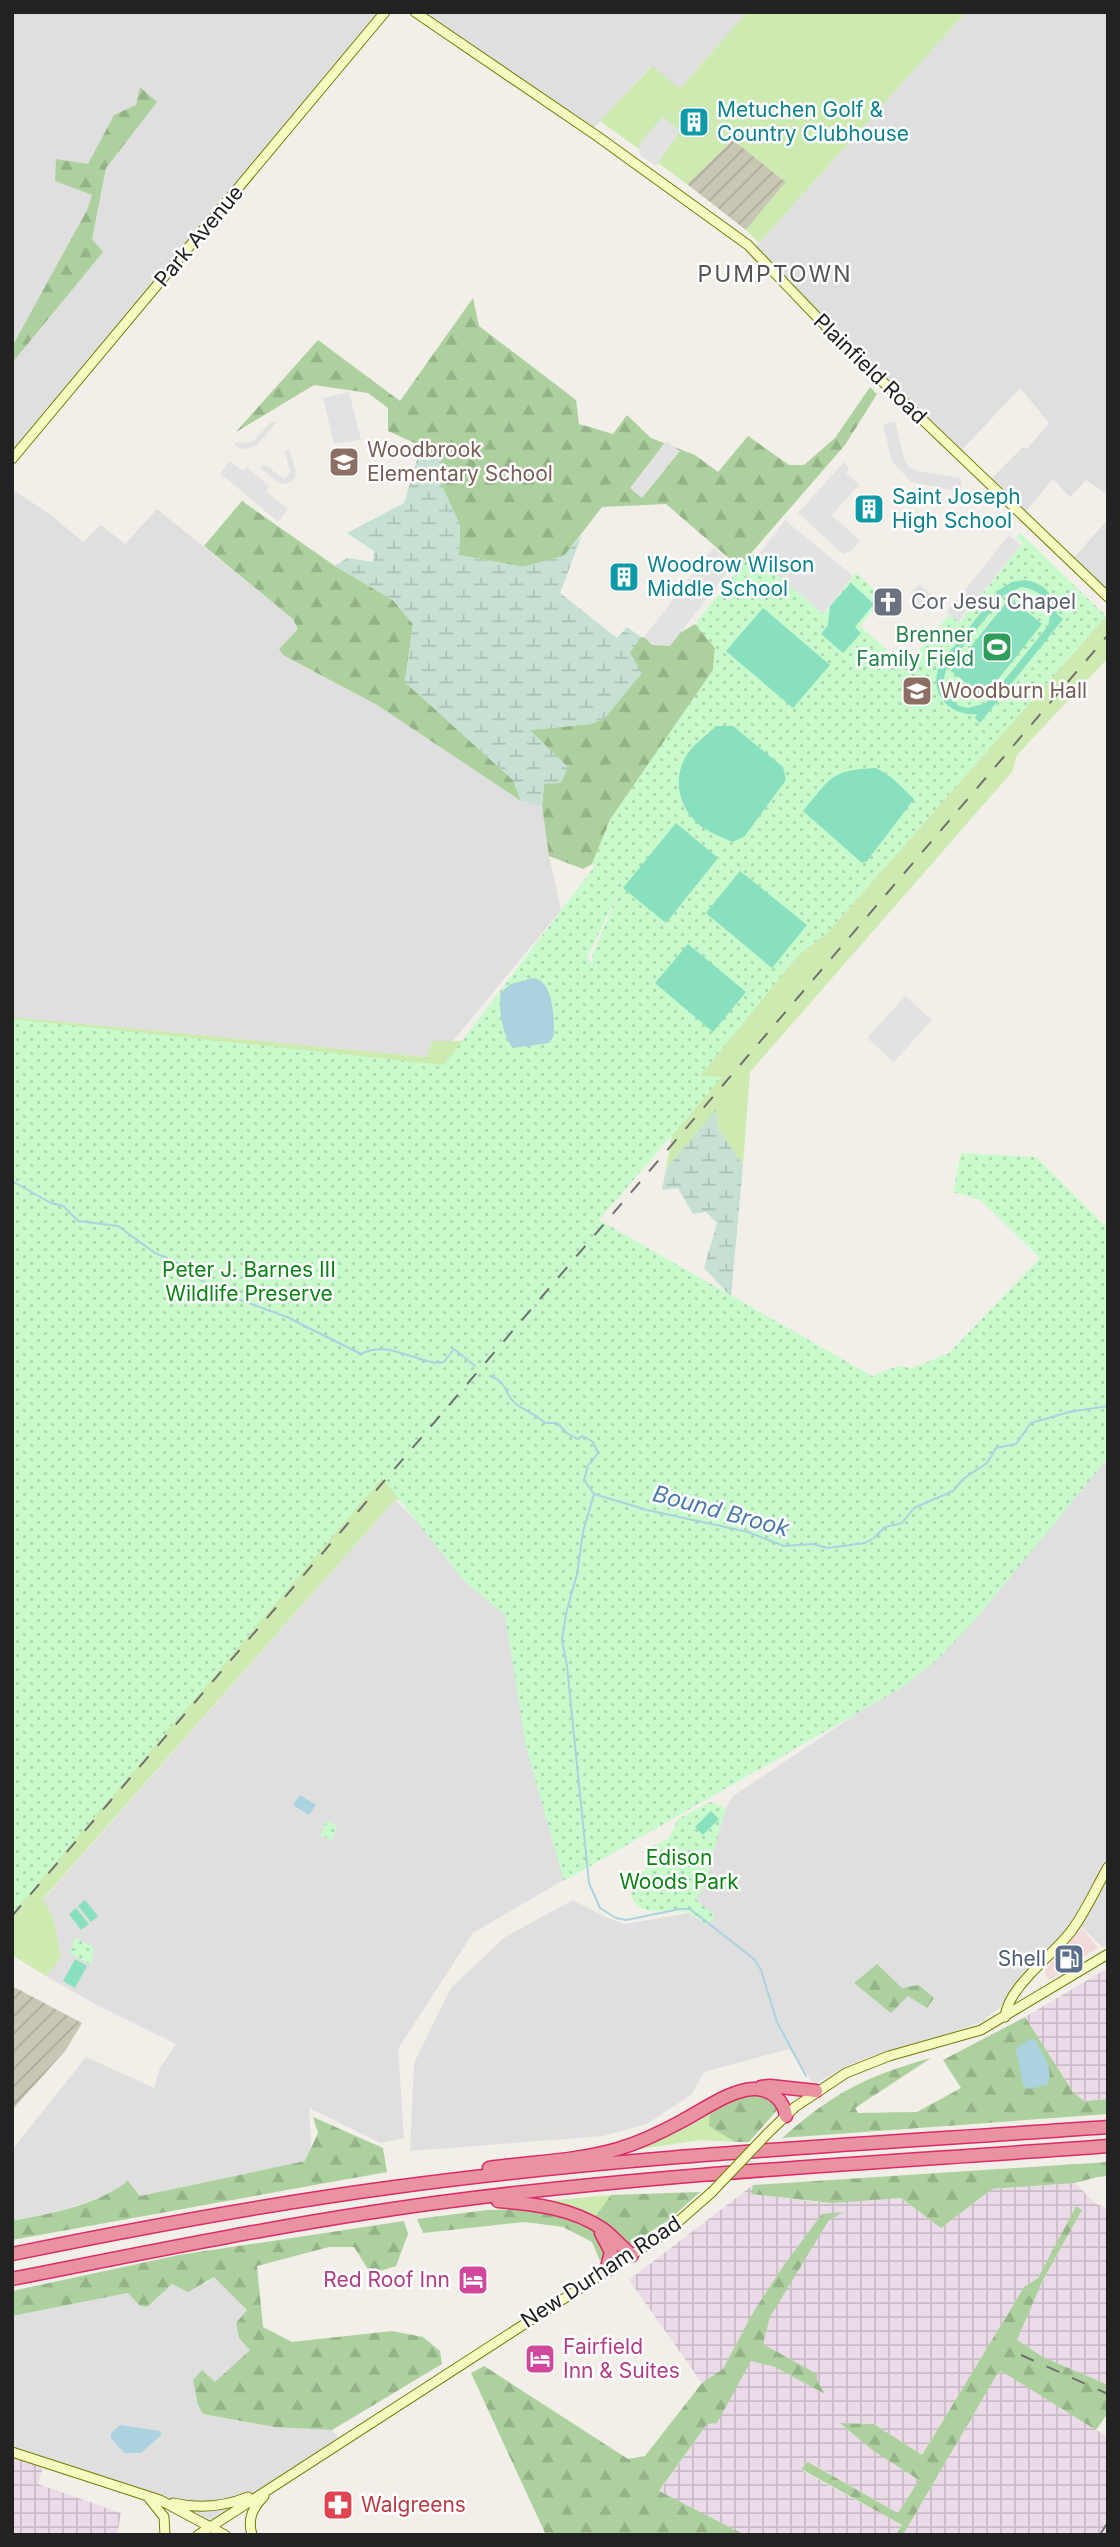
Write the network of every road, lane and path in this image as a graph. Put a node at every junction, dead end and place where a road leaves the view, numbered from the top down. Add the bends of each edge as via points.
1 (385, 12) edge
2 (415, 12) edge
3 (12, 459) edge
4 (1108, 597) edge
5 (1108, 1867) edge
6 (1108, 1954) edge
7 (1005, 2017) junction
8 (756, 2089) junction
9 (816, 2091) junction
10 (786, 2116) junction
11 (1108, 2127) edge
12 (1108, 2146) edge
13 (428, 2183) junction
14 (467, 2199) junction
15 (594, 2224) junction
16 (12, 2254) edge
17 (632, 2255) junction
18 (606, 2271) junction
19 (12, 2280) edge
20 (12, 2452) edge
21 (272, 2487) junction
22 (145, 2495) junction
23 (160, 2500) junction
24 (210, 2527) junction
25 (165, 2535) edge
26 (198, 2535) edge
27 (225, 2535) edge
28 (252, 2535) edge

1 - 3 street, Park Avenue
2 - 4 street, Plainfield Road via 748,245 837,338
5 - 7 street via 1072,1929 1016,1992
6 - 7 street, New Durham Road
7 - 9 street, New Durham Road via 981,2030 873,2062
8 - 9 highway
8 - 10 highway via 776,2096
8 - 13 highway via 726,2098 659,2133 616,2149 440,2175
9 - 10 street, New Durham Road
10 - 17 street, New Durham Road, bridge via 676,2225
11 - 13 highway via 663,2160
12 - 14 highway via 685,2177
13 - 16 highway via 251,2209
14 - 15 highway via 548,2206
14 - 19 highway via 254,2231
15 - 17 highway
15 - 18 highway via 610,2248
17 - 18 street, New Durham Road
18 - 21 street, New Durham Road
20 - 22 street
21 - 23 street via 213,2507
21 - 24 street, New Durham Road
21 - 28 street via 254,2507
22 - 23 street
22 - 25 street via 161,2511
23 - 24 street
24 - 26 street, New Durham Road
24 - 27 street

